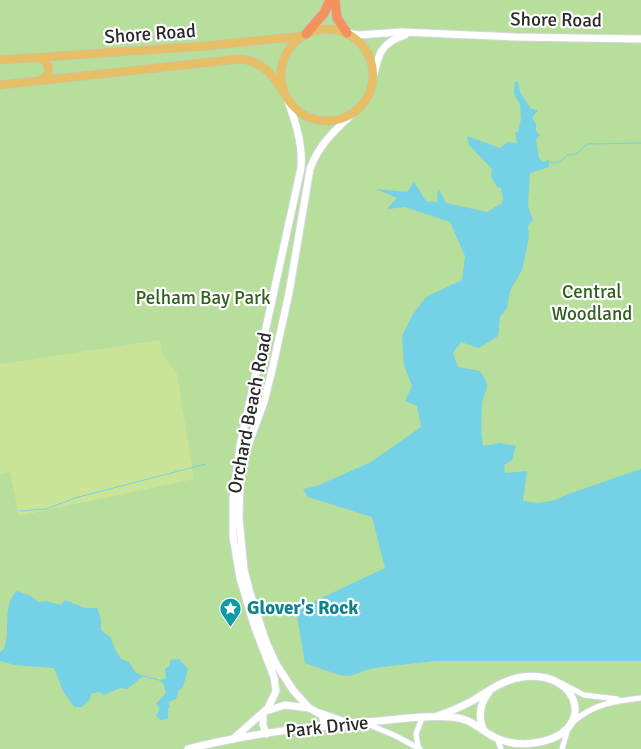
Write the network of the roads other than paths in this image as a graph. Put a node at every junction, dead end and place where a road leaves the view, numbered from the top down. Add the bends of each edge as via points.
1 (330, 0) edge
2 (335, 0) edge
3 (347, 33) junction
4 (410, 33) junction
5 (304, 35) junction
6 (641, 39) edge
7 (37, 57) junction
8 (0, 60) edge
9 (373, 79) junction
10 (39, 81) junction
11 (0, 85) edge
12 (286, 96) junction
13 (351, 115) junction
14 (554, 680) junction
15 (492, 688) junction
16 (641, 698) edge
17 (623, 700) junction
18 (310, 708) junction
19 (264, 712) junction
20 (319, 713) junction
21 (437, 716) junction
22 (422, 718) junction
23 (362, 722) junction
24 (348, 723) junction
25 (324, 726) junction
26 (570, 726) junction
27 (483, 729) junction
28 (266, 734) junction
29 (498, 738) junction
30 (233, 739) junction
31 (419, 748) edge
32 (188, 749) edge
33 (501, 749) edge
34 (562, 749) edge

1 - 5 highway via 324,13
2 - 3 highway via 336,17
3 - 4 street, Shore Road
3 - 5 main road via 327,29
3 - 9 main road via 366,50 373,66
4 - 6 street, Shore Road
4 - 9 street, Shore Road via 391,40 384,47
5 - 7 main road, Shore Road via 205,46
5 - 12 main road via 292,45 284,60 281,77
7 - 8 main road, Shore Road
7 - 10 main road via 46,61 49,67 47,76
9 - 13 main road via 365,102
10 - 11 main road, Shore Road
10 - 12 main road, Shore Road via 239,59 251,60 267,70
12 - 13 main road via 298,111 318,120 335,121
12 - 19 street, Orchard Beach Road via 300,136 301,168 238,457 233,498 234,547 242,586 276,684 276,694
13 - 18 street, Orchard Beach Road via 324,142 310,169 274,361 264,402 247,448 240,486 238,518 242,554 257,616 279,669
14 - 15 street, Park Drive via 522,677
14 - 17 street, Park Drive via 584,694
14 - 26 street via 572,696 575,707
15 - 21 street, Park Drive
15 - 27 street via 480,707
16 - 17 street, Park Drive
17 - 26 street, Park Drive via 594,708
18 - 19 street via 285,705
18 - 20 street, Orchard Beach Road
19 - 28 street
19 - 30 street, Orchard Beach Road
20 - 24 street, Orchard Beach Road
20 - 25 street
21 - 22 street, Park Drive
21 - 27 street, Park Drive via 464,719
22 - 23 street, Park Drive
22 - 31 street via 416,734
23 - 24 street, Park Drive
23 - 31 street
24 - 25 street, Park Drive
25 - 28 street, Park Drive
26 - 29 street, Park Drive via 550,739 534,743 518,744
26 - 34 street
27 - 29 street, Park Drive
28 - 30 street, Park Drive
29 - 33 street
30 - 32 street, Park Drive

